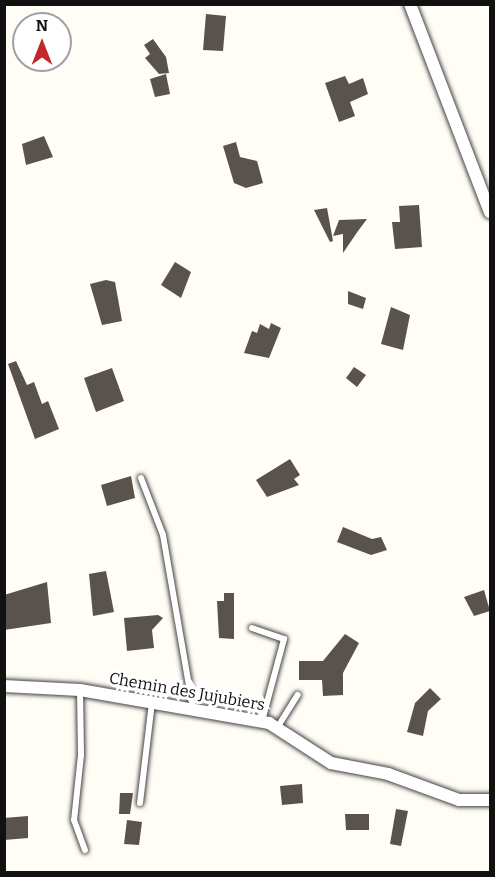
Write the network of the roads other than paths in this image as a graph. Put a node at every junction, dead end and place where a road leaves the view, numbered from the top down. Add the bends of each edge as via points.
1 (410, 4) edge
2 (490, 212) edge
3 (141, 478) dead end
4 (252, 628) dead end
5 (4, 686) edge
6 (80, 690) junction
7 (298, 695) dead end
8 (152, 702) junction
9 (193, 709) junction
10 (261, 722) junction
11 (277, 728) junction
12 (490, 800) edge
13 (140, 803) dead end
14 (85, 850) dead end

1 - 2 street
3 - 9 lane via 163,535
4 - 10 lane via 284,639
5 - 6 street, Chemin des Jujubiers
6 - 8 street, Chemin des Jujubiers
6 - 14 lane via 81,755 74,820
7 - 11 lane
8 - 9 street, Chemin des Jujubiers
8 - 13 lane
9 - 10 street, Chemin des Jujubiers
10 - 11 street, Chemin des Jujubiers
11 - 12 street, Chemin des Jujubiers via 331,763 388,774 459,800

